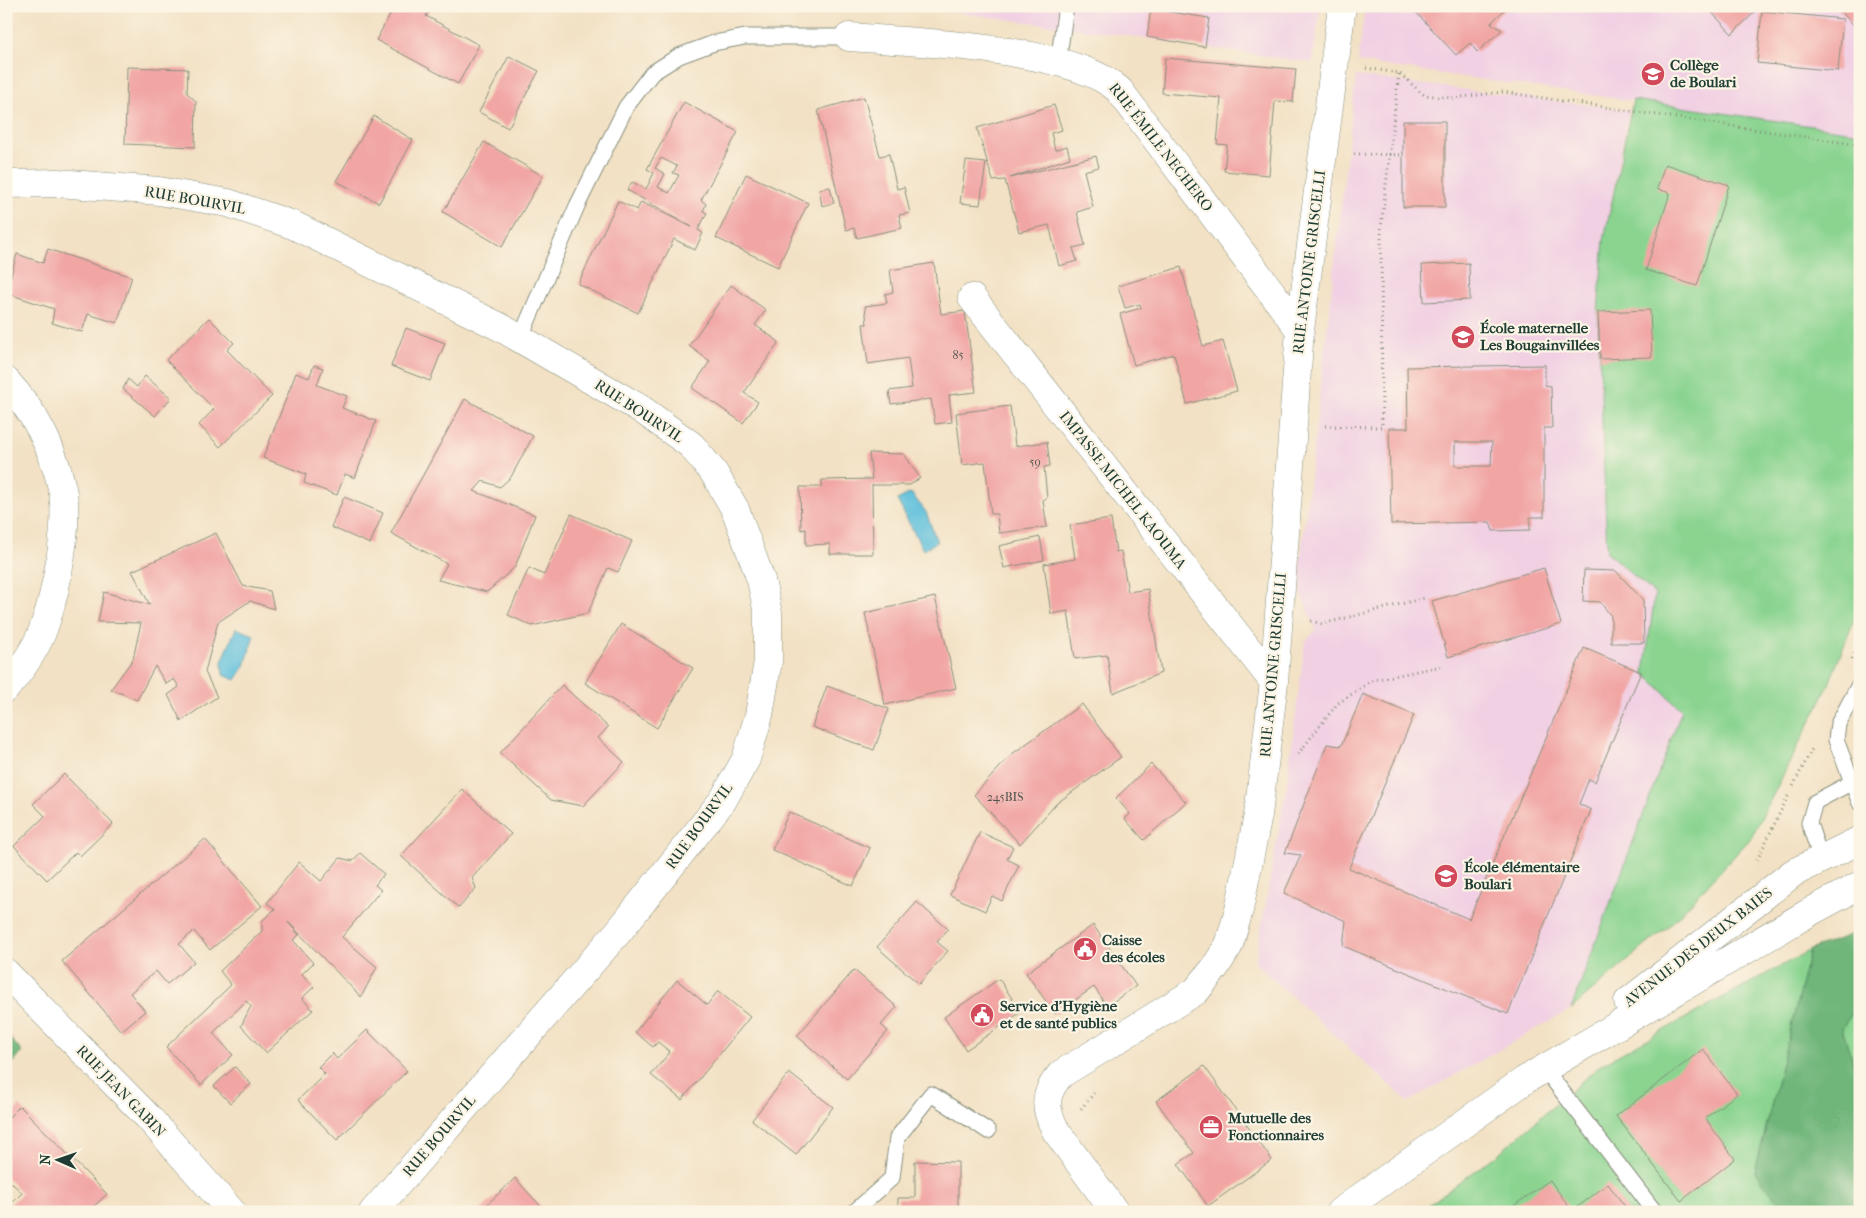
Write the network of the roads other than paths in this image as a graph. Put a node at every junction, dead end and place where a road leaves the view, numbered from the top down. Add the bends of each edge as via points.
1 (1066, 6) edge
2 (1342, 6) edge
3 (849, 37) joint
4 (1058, 63) junction
5 (6, 184) edge
6 (972, 298) dead end
7 (1300, 330) junction
8 (520, 339) junction
9 (6, 381) edge
10 (1274, 682) junction
11 (1860, 683) edge
12 (6, 688) edge
13 (1855, 779) edge
14 (1860, 803) edge
15 (1860, 840) edge
16 (1821, 859) junction
17 (1860, 885) edge
18 (6, 973) edge
19 (1544, 1068) junction
20 (988, 1131) dead end
21 (232, 1212) edge
22 (373, 1212) edge
23 (854, 1212) edge
24 (1115, 1212) edge
25 (1340, 1212) edge
26 (1655, 1212) edge

1 - 4 lane
2 - 7 street, RUE ANTOINE GRISCELLI
3 - 4 street, RUE ÉMILE NECHERO via 960,46
3 - 8 lane via 738,39 714,43 679,56 652,73 626,106 577,206
4 - 7 street, RUE ÉMILE NECHERO via 1095,73 1119,90
5 - 8 street, RUE BOURVIL via 58,183 159,191 228,203 293,225
6 - 10 street, IMPASSE MICHEL KAOUMA
7 - 10 street, RUE ANTOINE GRISCELLI
8 - 22 street, RUE BOURVIL via 641,409 691,445 714,473 735,509 761,580 768,613 768,661 759,715 746,758 723,800 618,931
9 - 12 street via 39,426 54,459 63,490 64,530 44,628 27,662
10 - 24 street, RUE ANTOINE GRISCELLI via 1258,815 1229,945 1196,991 1061,1074 1049,1088 1047,1101 1056,1132
11 - 13 lane via 1838,724 1836,740
13 - 14 lane
13 - 16 lane via 1815,802 1809,823
15 - 16 street, AVENUE DES DEUX BAIES
16 - 19 street, AVENUE DES DEUX BAIES via 1793,873
17 - 19 street, AVENUE DES DEUX BAIES
18 - 21 street, RUE JEAN GABIN via 148,1117
19 - 25 street, AVENUE DES DEUX BAIES
19 - 26 lane
20 - 23 lane via 931,1094 897,1138 892,1178

